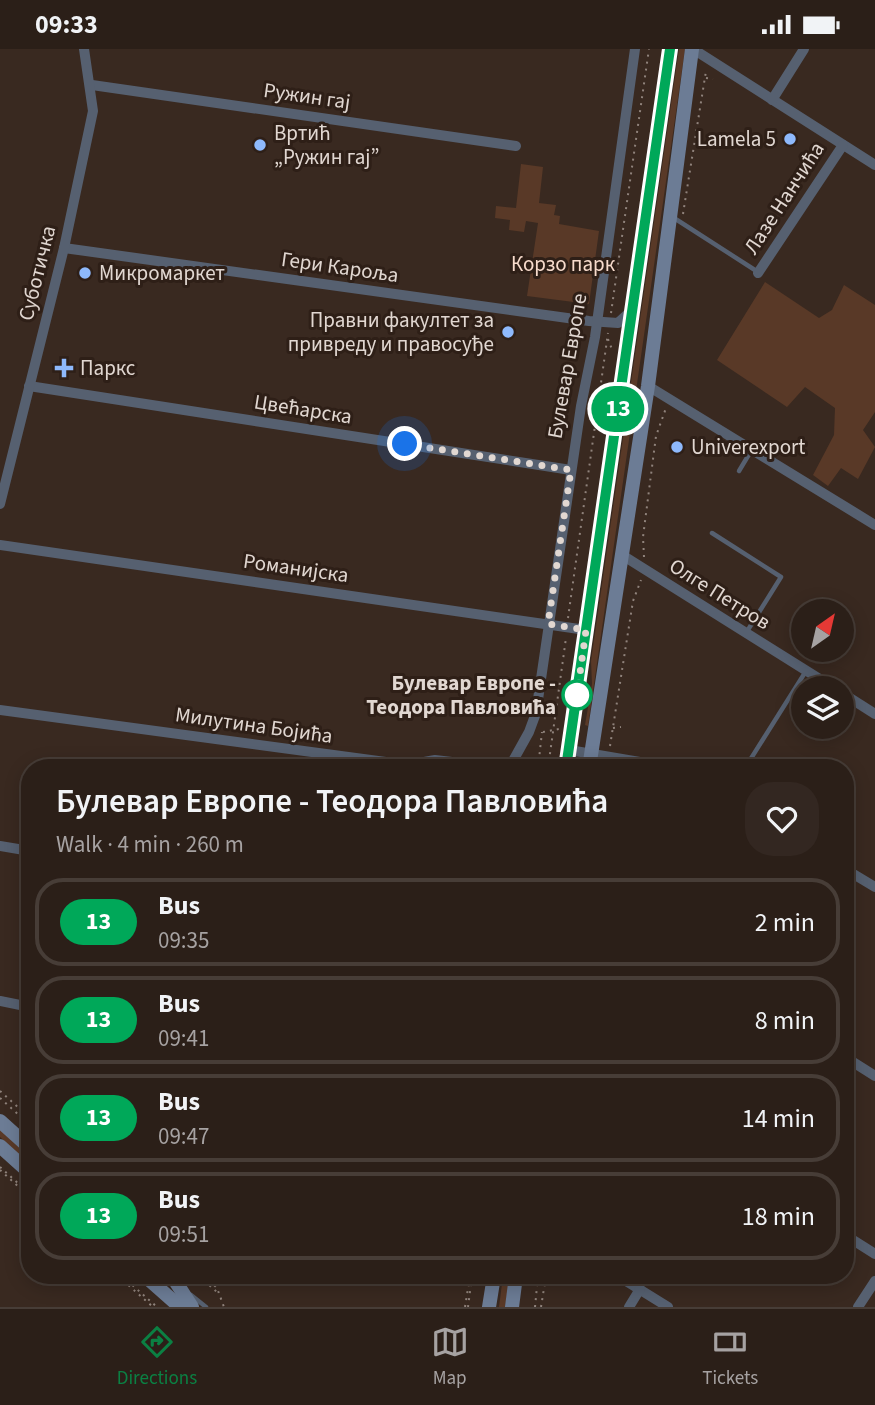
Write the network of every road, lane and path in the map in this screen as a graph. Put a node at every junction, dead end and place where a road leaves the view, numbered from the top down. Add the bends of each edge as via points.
1 (84, 49) edge
2 (635, 49) edge
3 (649, 49) edge
4 (670, 49) edge
5 (692, 49) edge
6 (804, 49) edge
7 (708, 58) junction
8 (92, 85) junction
9 (772, 100) junction
10 (516, 145) dead end
11 (843, 145) junction
12 (875, 165) edge
13 (675, 219) junction
14 (64, 248) junction
15 (758, 273) joint
16 (633, 309) junction
17 (597, 322) junction
18 (610, 323) junction
19 (629, 338) junction
20 (29, 386) junction
21 (648, 386) junction
22 (668, 399) junction
23 (751, 450) junction
24 (571, 470) junction
25 (739, 471) dead end
26 (0, 504) edge
27 (875, 525) edge
28 (712, 533) dead end
29 (0, 545) edge
30 (622, 555) junction
31 (643, 569) junction
32 (548, 624) junction
33 (567, 627) junction
34 (586, 630) junction
35 (746, 633) junction
36 (806, 671) junction
37 (814, 676) edge
38 (854, 701) edge
39 (0, 710) edge
40 (875, 714) edge
41 (539, 731) dead end
42 (569, 750) junction
43 (592, 753) junction
44 (609, 755) junction
45 (363, 759) edge
46 (514, 759) edge
47 (539, 759) edge
48 (549, 759) edge
49 (568, 759) edge
50 (591, 759) edge
51 (629, 759) edge
52 (751, 759) edge
53 (0, 846) edge
54 (21, 850) edge
55 (854, 874) edge
56 (875, 887) edge
57 (0, 1001) edge
58 (21, 1005) edge
59 (854, 1063) edge
60 (875, 1076) edge
61 (0, 1091) edge
62 (0, 1098) edge
63 (21, 1110) edge
64 (21, 1117) edge
65 (0, 1121) edge
66 (21, 1140) edge
67 (0, 1146) edge
68 (21, 1165) edge
69 (0, 1169) edge
70 (20, 1188) dead end
71 (21, 1188) edge
72 (854, 1241) edge
73 (875, 1254) edge
74 (875, 1281) edge
75 (129, 1284) edge
76 (154, 1284) edge
77 (178, 1284) edge
78 (208, 1284) edge
79 (211, 1284) edge
80 (470, 1284) edge
81 (493, 1284) edge
82 (515, 1284) edge
83 (537, 1284) edge
84 (545, 1284) edge
85 (632, 1284) edge
86 (640, 1289) junction
87 (184, 1292) junction
88 (222, 1296) junction
89 (155, 1307) edge
90 (180, 1307) edge
91 (192, 1307) edge
92 (206, 1307) edge
93 (224, 1307) edge
94 (466, 1307) edge
95 (489, 1307) edge
96 (512, 1307) edge
97 (535, 1307) edge
98 (541, 1307) edge
99 (629, 1307) edge
100 (668, 1307) edge
101 (858, 1307) edge

1 - 8 street, Суботичка
2 - 17 street, Булевар Европе
3 - 18 path
4 - 16 main road
5 - 7 street, Лазе Нанчића
5 - 13 main road
6 - 9 street
7 - 9 street, Лазе Нанчића
7 - 13 path via 684,212
8 - 10 street, Ружин гај
8 - 14 street, Суботичка via 93,111
9 - 11 street, Лазе Нанчића
11 - 12 street, Лазе Нанчића
11 - 15 street, Лазе Нанчића
13 - 15 lane
13 - 21 main road
14 - 17 street, Гери Кароља
14 - 20 street, Суботичка
16 - 18 street via 621,322
16 - 19 main road
17 - 18 street, Гери Кароља
17 - 24 street, Булевар Европе
18 - 19 street
18 - 33 path
19 - 34 main road
20 - 24 street, Цвећарска
20 - 26 street, Суботичка
21 - 22 street
21 - 30 main road
22 - 23 street
22 - 31 path via 656,436
23 - 25 lane
23 - 27 street
24 - 32 street, Булевар Европе
28 - 35 lane via 781,577
29 - 32 street, Романијска
30 - 31 street, Олге Петров
30 - 43 main road
31 - 35 street, Олге Петров
31 - 44 path via 633,601
32 - 33 street, Романијска
32 - 46 street, Булевар Европе via 536,713
33 - 34 street, Романијска
33 - 48 path
34 - 42 main road
35 - 36 street, Олге Петров
36 - 37 street, Олге Петров
36 - 52 lane
38 - 40 street
39 - 45 street, Милутина Бојића
41 - 47 path via 543,732
42 - 43 street
42 - 49 main road
43 - 44 street
43 - 50 main road
44 - 51 street
53 - 54 street
55 - 56 street
57 - 58 street
59 - 60 street
61 - 63 path
62 - 64 path
65 - 66 main road
67 - 68 main road
69 - 70 path
69 - 71 path
72 - 73 street
74 - 101 street
75 - 89 path
76 - 90 main road
77 - 87 main road
78 - 88 path
79 - 88 path
80 - 94 path
81 - 95 main road
82 - 96 main road
83 - 97 path
84 - 98 path
85 - 86 street
86 - 99 street
86 - 100 street
87 - 91 main road
87 - 92 lane
88 - 93 path

